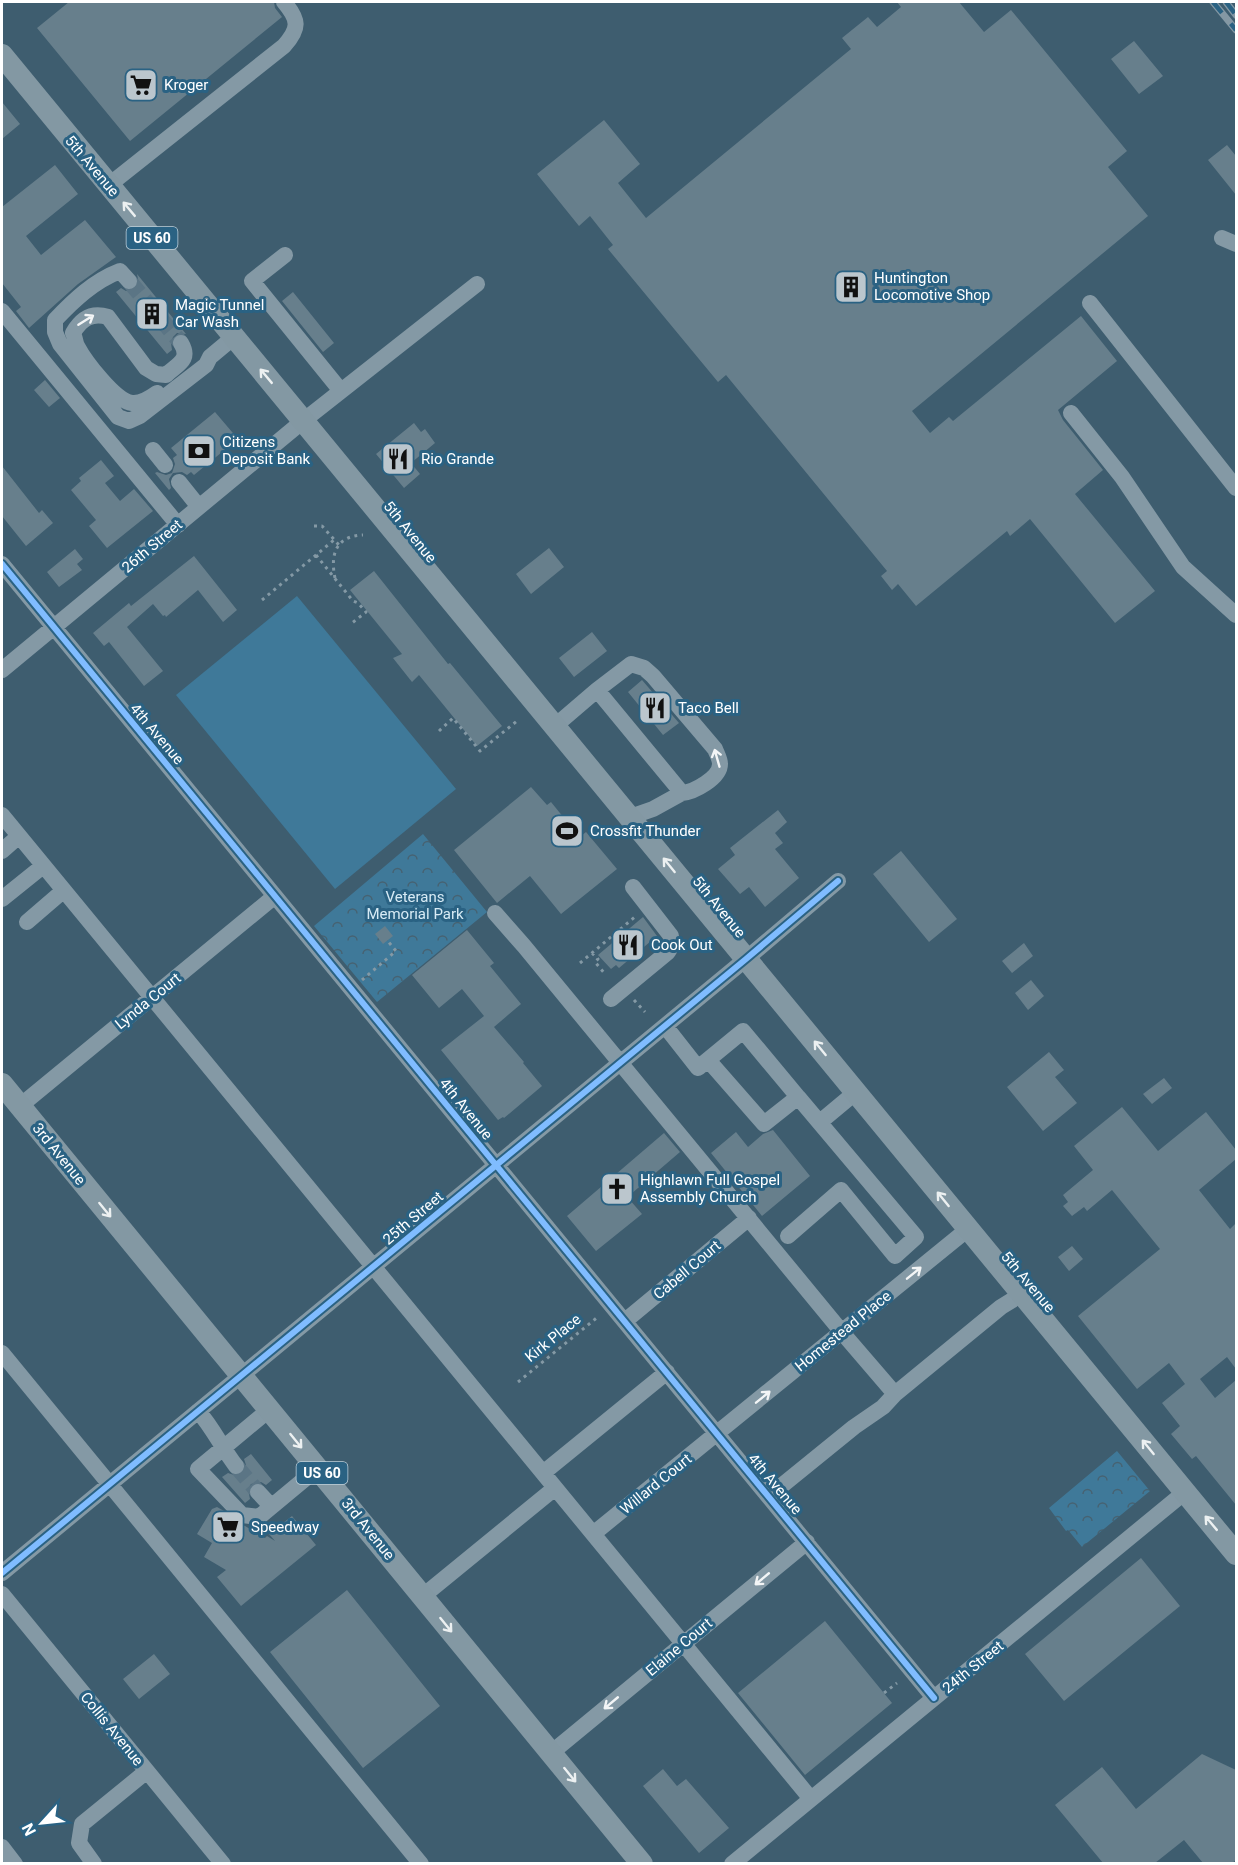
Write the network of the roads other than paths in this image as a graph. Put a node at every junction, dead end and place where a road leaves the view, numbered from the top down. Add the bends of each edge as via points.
1 (284, 2) edge
2 (2, 55) edge
3 (109, 185) junction
4 (285, 255) dead end
5 (129, 281) tunnel mouth
6 (477, 284) dead end
7 (1090, 303) dead end
8 (2, 311) edge
9 (234, 337) junction
10 (181, 343) dead end
11 (210, 357) junction
12 (341, 391) junction
13 (1071, 413) dead end
14 (303, 421) junction
15 (153, 450) dead end
16 (165, 465) dead end
17 (179, 482) dead end
18 (1236, 488) edge
19 (199, 507) junction
20 (177, 525) junction
21 (2, 564) edge
22 (1236, 615) edge
23 (54, 627) junction
24 (2, 670) edge
25 (597, 690) junction
26 (555, 726) junction
27 (682, 793) junction
28 (2, 815) edge
29 (630, 817) junction
30 (19, 836) junction
31 (2, 851) edge
32 (43, 866) junction
33 (838, 880) dead end
34 (633, 887) dead end
35 (63, 891) junction
36 (275, 896) junction
37 (2, 899) edge
38 (495, 914) dead end
39 (27, 922) dead end
40 (746, 959) junction
41 (152, 997) junction
42 (611, 999) dead end
43 (665, 1026) junction
44 (708, 1060) junction
45 (620, 1063) junction
46 (2, 1084) edge
47 (855, 1092) junction
48 (798, 1096) junction
49 (20, 1106) junction
50 (820, 1122) junction
51 (496, 1165) junction
52 (862, 1172) junction
53 (841, 1190) junction
54 (749, 1218) junction
55 (968, 1229) junction
56 (788, 1236) dead end
57 (374, 1267) junction
58 (1022, 1294) junction
59 (625, 1321) junction
60 (842, 1332) junction
61 (2, 1353) edge
62 (667, 1372) junction
63 (242, 1375) junction
64 (896, 1394) junction
65 (270, 1409) junction
66 (198, 1411) junction
67 (718, 1434) junction
68 (222, 1448) junction
69 (236, 1466) tunnel mouth
70 (318, 1468) junction
71 (543, 1473) junction
72 (110, 1483) junction
73 (555, 1488) junction
74 (258, 1492) tunnel mouth
75 (1185, 1492) junction
76 (769, 1496) junction
77 (271, 1506) junction
78 (593, 1534) junction
79 (807, 1542) junction
80 (1236, 1554) edge
81 (2, 1573) edge
82 (2, 1594) edge
83 (423, 1596) junction
84 (683, 1644) junction
85 (934, 1698) junction
86 (551, 1753) junction
87 (147, 1771) junction
88 (811, 1799) junction
89 (2, 1847) edge
90 (15, 1863) edge
91 (94, 1863) edge
92 (223, 1863) edge
93 (421, 1863) edge
94 (642, 1863) edge
95 (732, 1863) edge

1 - 3 street via 296,22 293,36 284,46
2 - 3 main road, 5th Avenue / US 60
9 -> 3 main road, 5th Avenue / US 60
4 - 12 street via 252,281
5 - 11 street via 120,271 89,288 56,320 55,332 60,344 118,417 129,421 140,416 206,365
6 - 12 street, 26th Street
7 - 18 street
8 - 20 street
9 - 11 street
14 -> 9 main road, 5th Avenue / US 60
11 -> 10 street via 155,395 133,403 111,391 77,345 73,333 92,315 108,317 146,368 166,375 185,356
12 - 14 street, 26th Street
13 - 22 street via 1122,477 1183,567
14 - 19 street, 26th Street
14 - 26 main road, 5th Avenue / US 60
15 - 16 street
17 - 19 street
19 - 20 street, 26th Street
20 - 23 street, 26th Street
21 - 23 street, 4th Avenue
23 - 24 street, 26th Street
23 - 36 street, 4th Avenue
25 - 26 street
25 - 27 street
27 -> 25 street via 700,788 714,776 720,767 715,749 644,668 631,664
26 - 29 main road, 5th Avenue / US 60
27 - 29 street
28 - 30 street
40 -> 29 main road, 5th Avenue / US 60
30 - 31 street
30 - 32 street
32 - 35 street
32 - 37 street
33 - 40 street, 25th Street
34 - 42 street via 671,936 671,947
35 - 39 street
35 - 41 street
36 - 41 street, Lynda Court
36 - 51 street, 4th Avenue
38 - 45 street
40 - 43 street, 25th Street
47 -> 40 main road, 5th Avenue / US 60
41 - 49 street, Lynda Court
41 - 57 street
43 - 44 street via 698,1068
43 - 45 street, 25th Street
44 - 48 street via 764,1124
44 - 48 street via 743,1031
45 - 51 street, 25th Street
45 - 54 street
46 - 49 main road, 3rd Avenue / US 60
47 - 50 street
55 -> 47 main road, 5th Avenue / US 60
48 - 50 street
49 -> 63 main road, 3rd Avenue / US 60
50 - 52 street
51 - 57 street, 25th Street
51 - 59 street, 4th Avenue
52 - 53 street
52 - 53 street via 916,1237 895,1256
53 - 56 street
54 - 59 street, Cabell Court
54 - 60 street
55 - 58 main road, 5th Avenue / US 60
60 -> 55 street, Homestead Place
57 - 63 street, 25th Street
57 - 71 street
58 - 64 street
75 -> 58 main road, 5th Avenue / US 60
59 - 62 street, 4th Avenue
60 - 64 street
67 -> 60 street, Homestead Place
61 - 72 street
62 - 67 street, 4th Avenue
62 - 71 street
63 - 65 main road, 3rd Avenue / US 60
63 - 66 street, 25th Street
64 - 76 street
65 - 68 street
65 -> 70 main road, 3rd Avenue / US 60
66 - 68 street
66 - 72 street, 25th Street
67 - 76 street, 4th Avenue
67 - 78 street, Willard Court
68 - 69 street
68 - 77 street via 198,1469 242,1515 259,1517
70 - 77 street
70 - 83 main road, 3rd Avenue / US 60
71 - 73 street
72 - 81 street, 25th Street
72 - 93 street
73 - 78 street
73 - 83 street
74 - 77 street
80 -> 75 main road, 5th Avenue / US 60
75 - 85 street, 24th Street
76 - 79 street, 4th Avenue
78 - 84 street
79 -> 84 street, Elaine Court
79 - 85 street, 4th Avenue
82 - 87 street, Collis Avenue
83 -> 86 main road, 3rd Avenue / US 60
84 -> 86 street, Elaine Court
84 - 88 street
85 - 88 street, 24th Street
86 -> 94 main road, 3rd Avenue / US 60
87 - 91 street via 82,1824 79,1843
87 - 92 street, Collis Avenue
88 - 95 street, 24th Street
89 - 90 street

